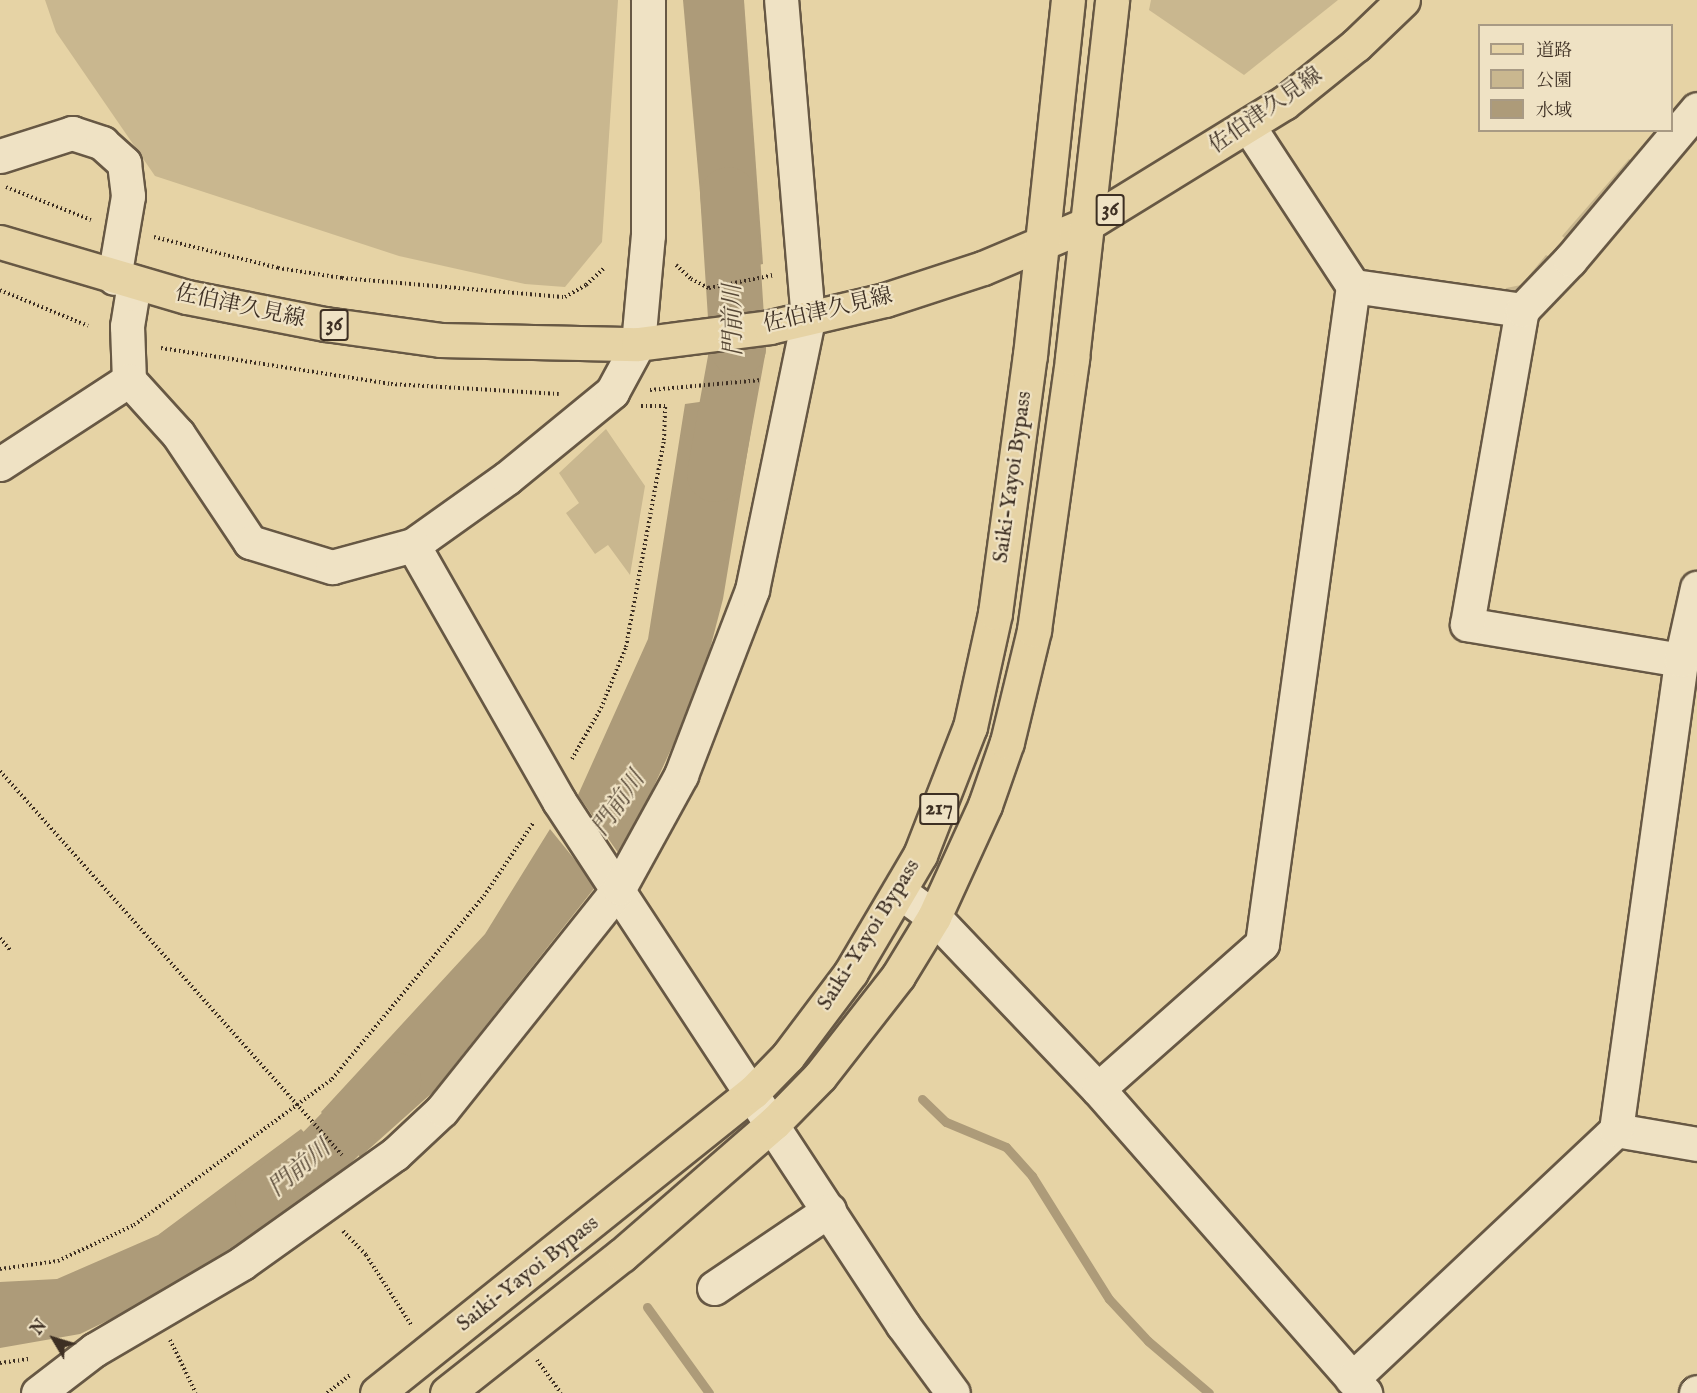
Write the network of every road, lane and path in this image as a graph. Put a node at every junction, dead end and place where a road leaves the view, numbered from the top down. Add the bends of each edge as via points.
1 (648, 0) edge
2 (780, 0) edge
3 (1068, 0) edge
4 (1112, 0) edge
5 (1403, 0) edge
6 (1697, 109) edge
7 (1249, 127) junction
8 (0, 156) edge
9 (0, 185) edge
10 (1087, 224) junction
11 (122, 228) junction
12 (0, 242) edge
13 (1040, 244) junction
14 (673, 262) dead end
15 (605, 267) dead end
16 (778, 274) dead end
17 (124, 281) junction
18 (1353, 286) junction
19 (0, 290) edge
20 (1522, 309) junction
21 (808, 320) junction
22 (88, 326) dead end
23 (638, 344) junction
24 (161, 348) dead end
25 (129, 380) junction
26 (761, 380) dead end
27 (621, 392) junction
28 (0, 464) edge
29 (413, 545) junction
30 (1697, 588) edge
31 (1682, 660) junction
32 (0, 771) edge
33 (557, 796) junction
34 (614, 882) junction
35 (900, 892) junction
36 (934, 917) junction
37 (0, 938) edge
38 (10, 950) dead end
39 (1098, 1089) junction
40 (753, 1092) junction
41 (300, 1106) junction
42 (774, 1123) junction
43 (1616, 1130) junction
44 (1697, 1144) edge
45 (345, 1159) dead end
46 (320, 1207) junction
47 (830, 1210) junction
48 (0, 1269) edge
49 (714, 1288) dead end
50 (157, 1313) junction
51 (429, 1352) junction
52 (537, 1360) dead end
53 (1359, 1386) edge
54 (38, 1393) edge
55 (196, 1393) edge
56 (377, 1393) edge
57 (447, 1393) edge
58 (561, 1393) edge
59 (953, 1393) edge

1 - 23 street via 648,235
2 - 21 street
3 - 13 main road, Saiki-Yayoi Bypass / 217
4 - 10 main road, Saiki-Yayoi Bypass / 217
5 - 7 main road, 佐伯津久見線 / 36 via 1313,81
6 - 20 street via 1570,260
7 - 10 main road, 佐伯津久見線 / 36
7 - 18 street
8 - 11 street via 72,133 102,143 124,163 128,196
9 - 11 path
10 - 13 main road, 佐伯津久見線 / 36
10 - 36 main road, Saiki-Yayoi Bypass / 217 via 1046,557 1023,687 985,805
11 - 15 path via 208,253 320,275 565,297
11 - 17 street
12 - 17 main road, 佐伯津久見線 / 36
13 - 21 main road, 佐伯津久見線 / 36 via 983,268
13 - 35 main road, Saiki-Yayoi Bypass / 217 via 1028,366 995,613 985,660 970,727 920,855
14 - 16 path via 691,279 709,288
17 - 23 main road, 佐伯津久見線 / 36 via 325,324 440,340
17 - 25 street
18 - 20 street
18 - 39 street via 1262,944
19 - 22 path
20 - 31 street via 1467,624
21 - 23 main road, 佐伯津久見線 / 36
21 - 34 street via 752,590 681,775
23 - 27 street
24 - 27 path via 391,384 556,394
25 - 28 street
25 - 29 street via 178,434 249,542 332,567
26 - 27 path
27 - 29 street
27 - 33 path via 636,406 665,406 664,440 626,647
29 - 33 street
30 - 31 street
31 - 43 street
32 - 41 path
33 - 34 street
33 - 41 path via 484,896 397,1004 332,1079
34 - 40 street
34 - 46 street via 442,1110 394,1154
35 - 36 street
35 - 40 main road, Saiki-Yayoi Bypass / 217 via 851,972 788,1056
36 - 39 street
36 - 42 main road, Saiki-Yayoi Bypass / 217 via 898,976 820,1076
37 - 38 path
39 - 53 street
40 - 42 street
40 - 51 main road, Saiki-Yayoi Bypass / 217
41 - 45 path
41 - 48 path via 134,1225 58,1261
42 - 47 street
42 - 57 main road, Saiki-Yayoi Bypass / 217 via 622,1255
43 - 44 street
43 - 53 street
46 - 50 street via 242,1263
46 - 51 path via 366,1255
47 - 49 street
47 - 59 street via 903,1325
50 - 54 street via 94,1350
50 - 55 path
51 - 56 main road, Saiki-Yayoi Bypass / 217
52 - 58 path

